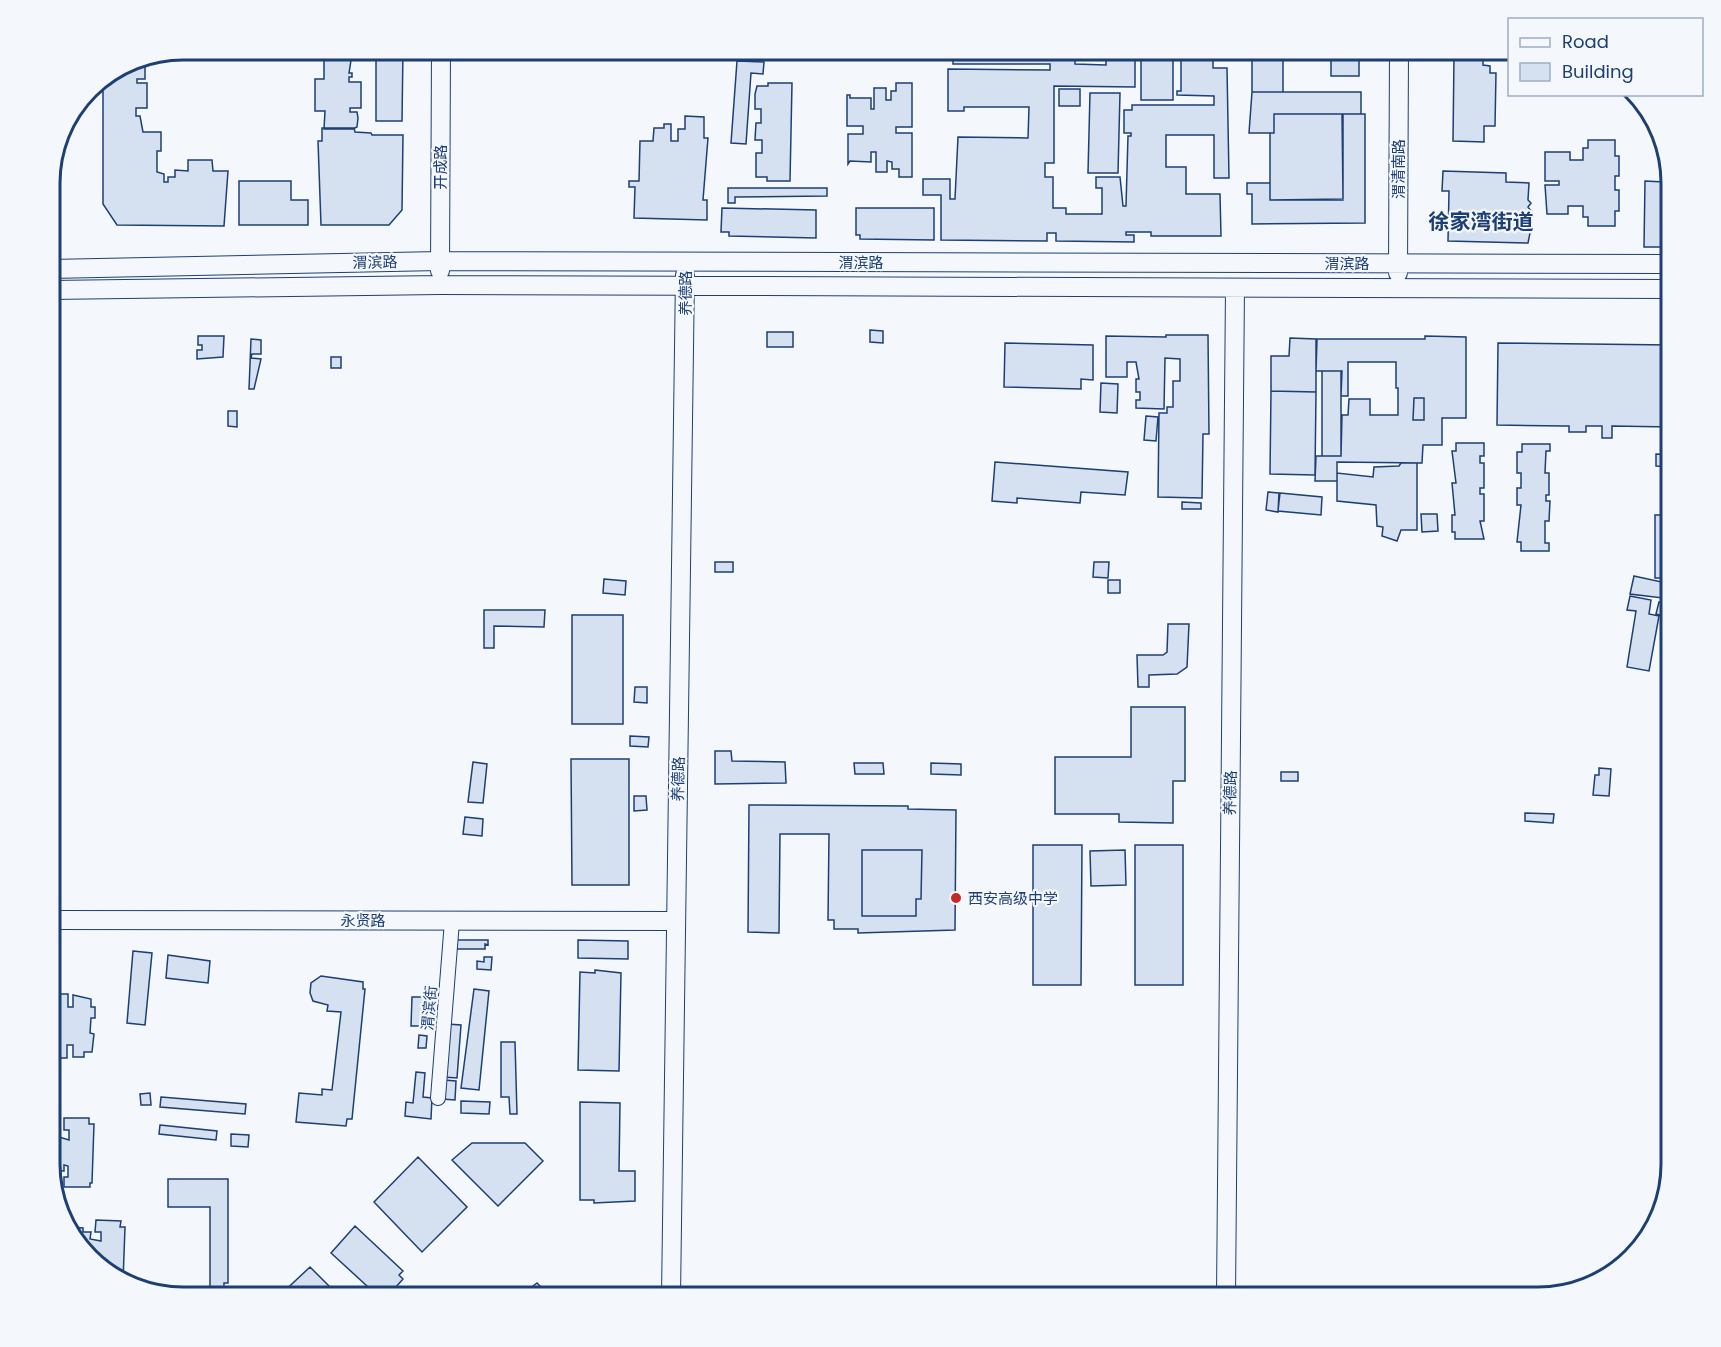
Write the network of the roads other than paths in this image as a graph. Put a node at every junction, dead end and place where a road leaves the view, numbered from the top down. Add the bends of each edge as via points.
1 (441, 60) edge
2 (1399, 60) edge
3 (440, 261) junction
4 (685, 261) junction
5 (1398, 263) junction
6 (1661, 264) edge
7 (60, 269) edge
8 (440, 285) junction
9 (685, 285) junction
10 (1235, 288) junction
11 (1397, 288) junction
12 (1661, 289) edge
13 (60, 290) edge
14 (60, 920) edge
15 (452, 921) junction
16 (676, 921) junction
17 (438, 1098) dead end
18 (671, 1287) edge
19 (1226, 1287) edge

1 - 3 street, 开成路
2 - 5 street, 渭清南路
3 - 4 street, 渭滨路
3 - 7 street, 渭滨路
3 - 8 street, 开成路
4 - 5 street, 渭滨路
4 - 9 street, 养德路
5 - 6 street, 渭滨路
5 - 11 street, 渭清南路
8 - 9 street, 渭滨路
8 - 13 street, 渭滨路
9 - 10 street, 渭滨路
9 - 16 street, 养德路
10 - 11 street, 渭滨路
10 - 19 street, 养德路
11 - 12 street, 渭滨路
14 - 15 street, 永贤路
15 - 16 street, 永贤路
15 - 17 street, 渭滨街
16 - 18 street, 养德路

